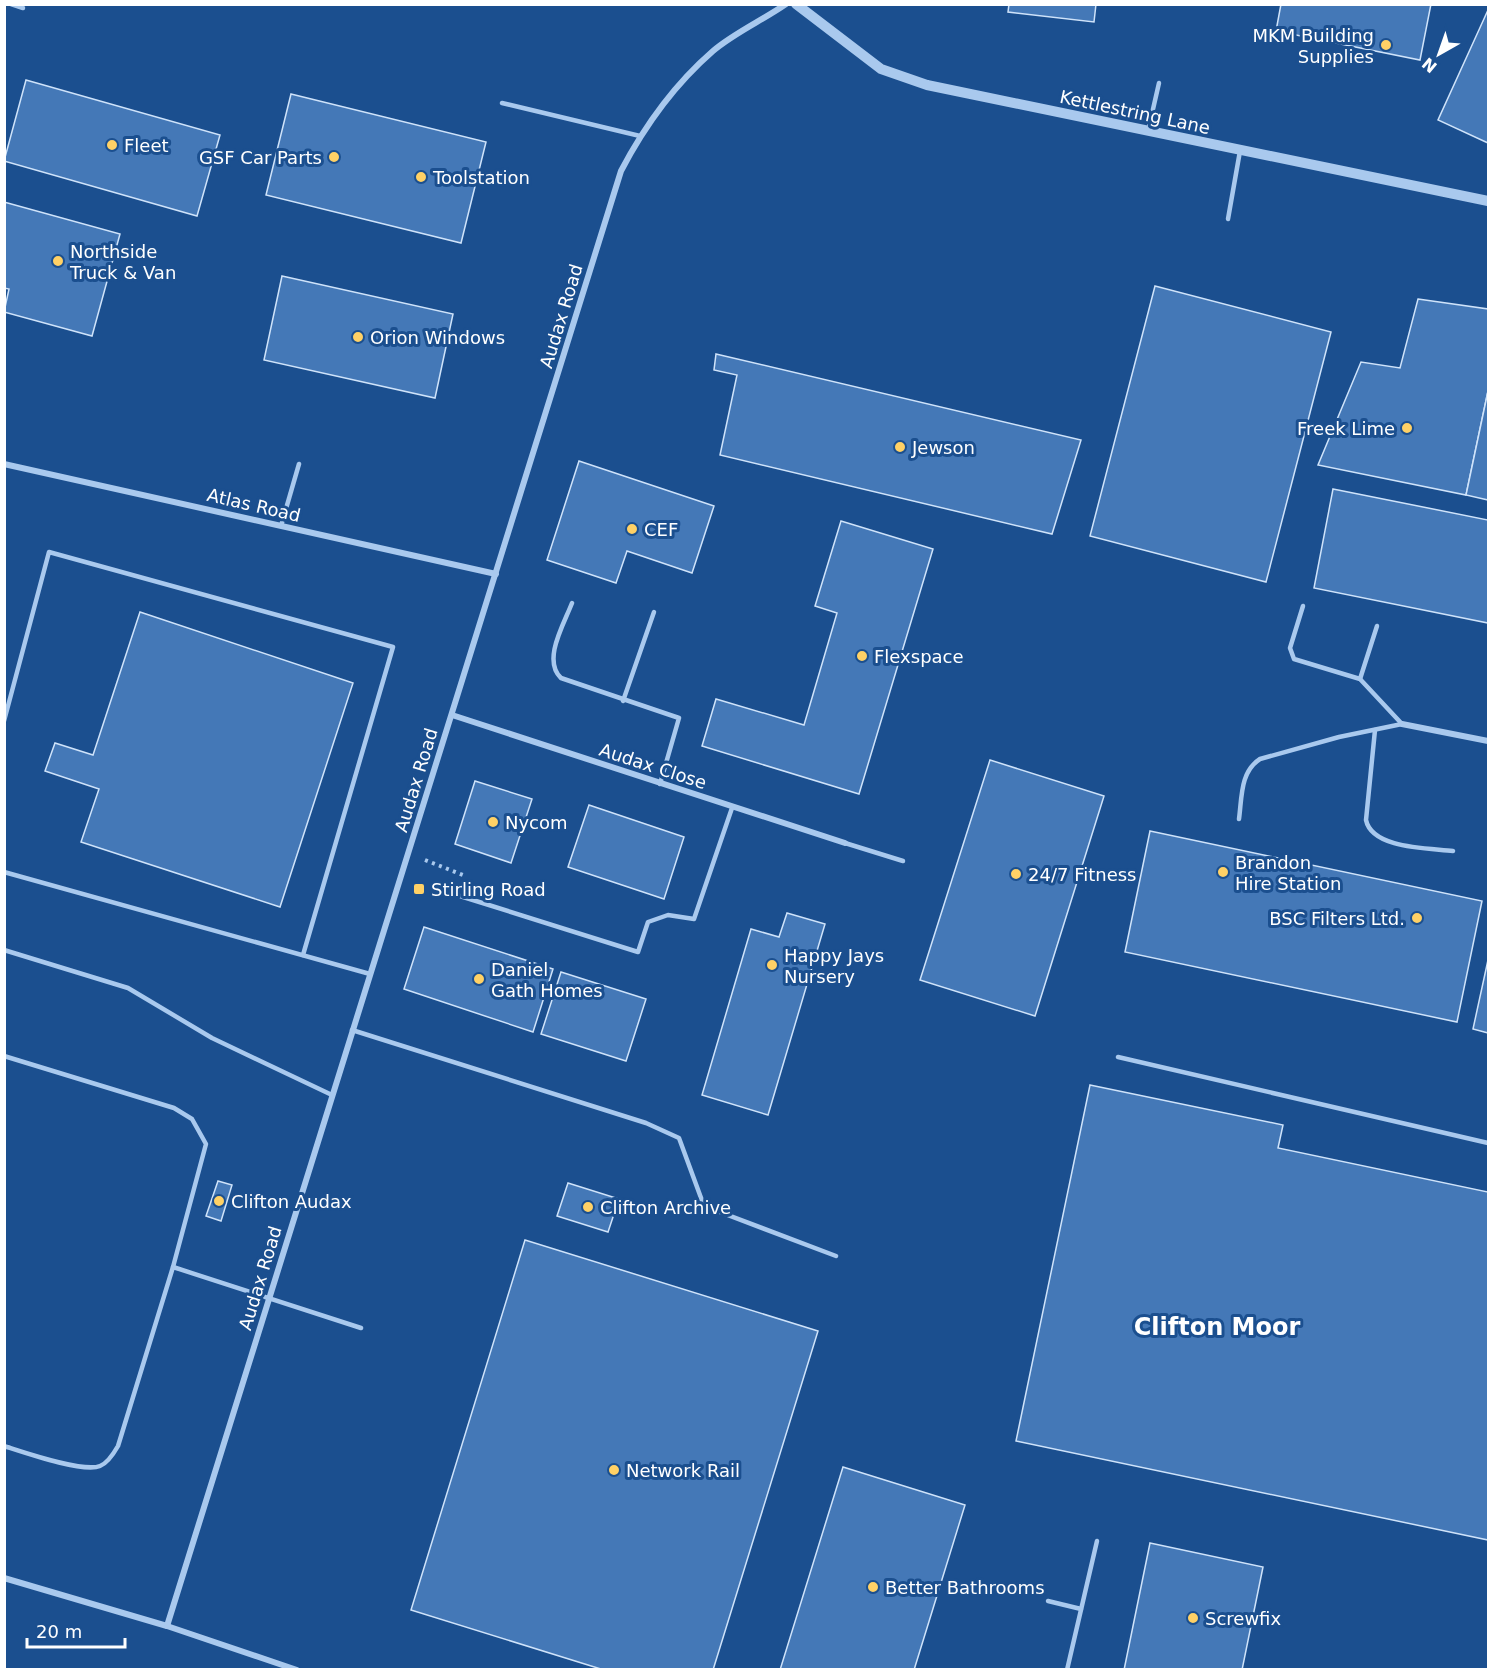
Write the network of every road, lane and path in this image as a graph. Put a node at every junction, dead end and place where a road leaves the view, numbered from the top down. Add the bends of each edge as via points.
1 (11, 4) edge
2 (786, 4) edge
3 (796, 4) edge
4 (23, 8) dead end
5 (1159, 83) dead end
6 (502, 102) dead end
7 (1148, 131) junction
8 (640, 136) junction
9 (1240, 151) junction
10 (1488, 201) edge
11 (1228, 219) dead end
12 (4, 464) edge
13 (299, 464) dead end
14 (282, 526) junction
15 (496, 574) junction
16 (572, 603) dead end
17 (1303, 606) dead end
18 (654, 612) dead end
19 (1377, 626) dead end
20 (1360, 679) junction
21 (623, 701) junction
22 (452, 715) junction
23 (4, 721) edge
24 (1402, 724) junction
25 (1375, 730) junction
26 (1488, 741) edge
27 (660, 784) junction
28 (732, 808) junction
29 (1239, 819) dead end
30 (845, 843) joint
31 (1453, 852) dead end
32 (409, 854) junction
33 (903, 861) dead end
34 (4, 872) edge
35 (460, 896) joint
36 (4, 950) edge
37 (303, 955) junction
38 (370, 974) junction
39 (352, 1030) junction
40 (4, 1056) edge
41 (1118, 1057) dead end
42 (332, 1095) junction
43 (1488, 1143) edge
44 (836, 1256) dead end
45 (173, 1266) junction
46 (269, 1299) junction
47 (361, 1328) dead end
48 (4, 1446) edge
49 (1097, 1541) dead end
50 (4, 1578) edge
51 (1048, 1601) dead end
52 (1081, 1609) junction
53 (167, 1626) junction
54 (297, 1670) edge
55 (1067, 1670) edge

1 - 4 lane
2 - 8 street, Audax Road via 713,51
3 - 7 street, Kettlestring Lane via 881,69 927,85
5 - 7 lane
6 - 8 lane
7 - 9 street, Kettlestring Lane
8 - 15 street, Audax Road via 621,171
9 - 10 street, Kettlestring Lane
9 - 11 lane
12 - 14 street, Atlas Road
13 - 14 lane
14 - 15 street, Atlas Road
15 - 22 street, Audax Road
16 - 21 lane via 554,652 552,664 556,673
17 - 20 lane via 1290,648 1294,659
18 - 21 lane
19 - 20 lane
20 - 24 lane
21 - 27 lane via 679,718
22 - 27 street, Audax Close
22 - 32 street, Audax Road
23 - 37 lane via 49,552 393,647
24 - 25 lane
24 - 26 street
25 - 29 lane via 1281,753 1252,765 1245,775
25 - 31 lane via 1367,827 1384,841
27 - 28 street, Audax Close
28 - 30 street, Audax Close
28 - 35 lane via 694,919 668,915 648,922 638,952
30 - 33 lane
32 - 35 path via 467,877
32 - 38 street, Audax Road
34 - 37 lane
36 - 42 lane via 128,988 212,1038
37 - 38 lane
38 - 39 street, Audax Road
39 - 42 street, Audax Road
39 - 44 lane via 646,1123 679,1138 704,1206
40 - 45 lane via 174,1108 192,1119 206,1143
41 - 43 lane
42 - 46 street, Audax Road
45 - 46 lane
45 - 48 lane via 118,1446 105,1463 90,1468 66,1464
46 - 47 lane
46 - 53 street, Audax Road
49 - 52 lane
50 - 53 street
51 - 52 lane
52 - 55 lane
53 - 54 street

